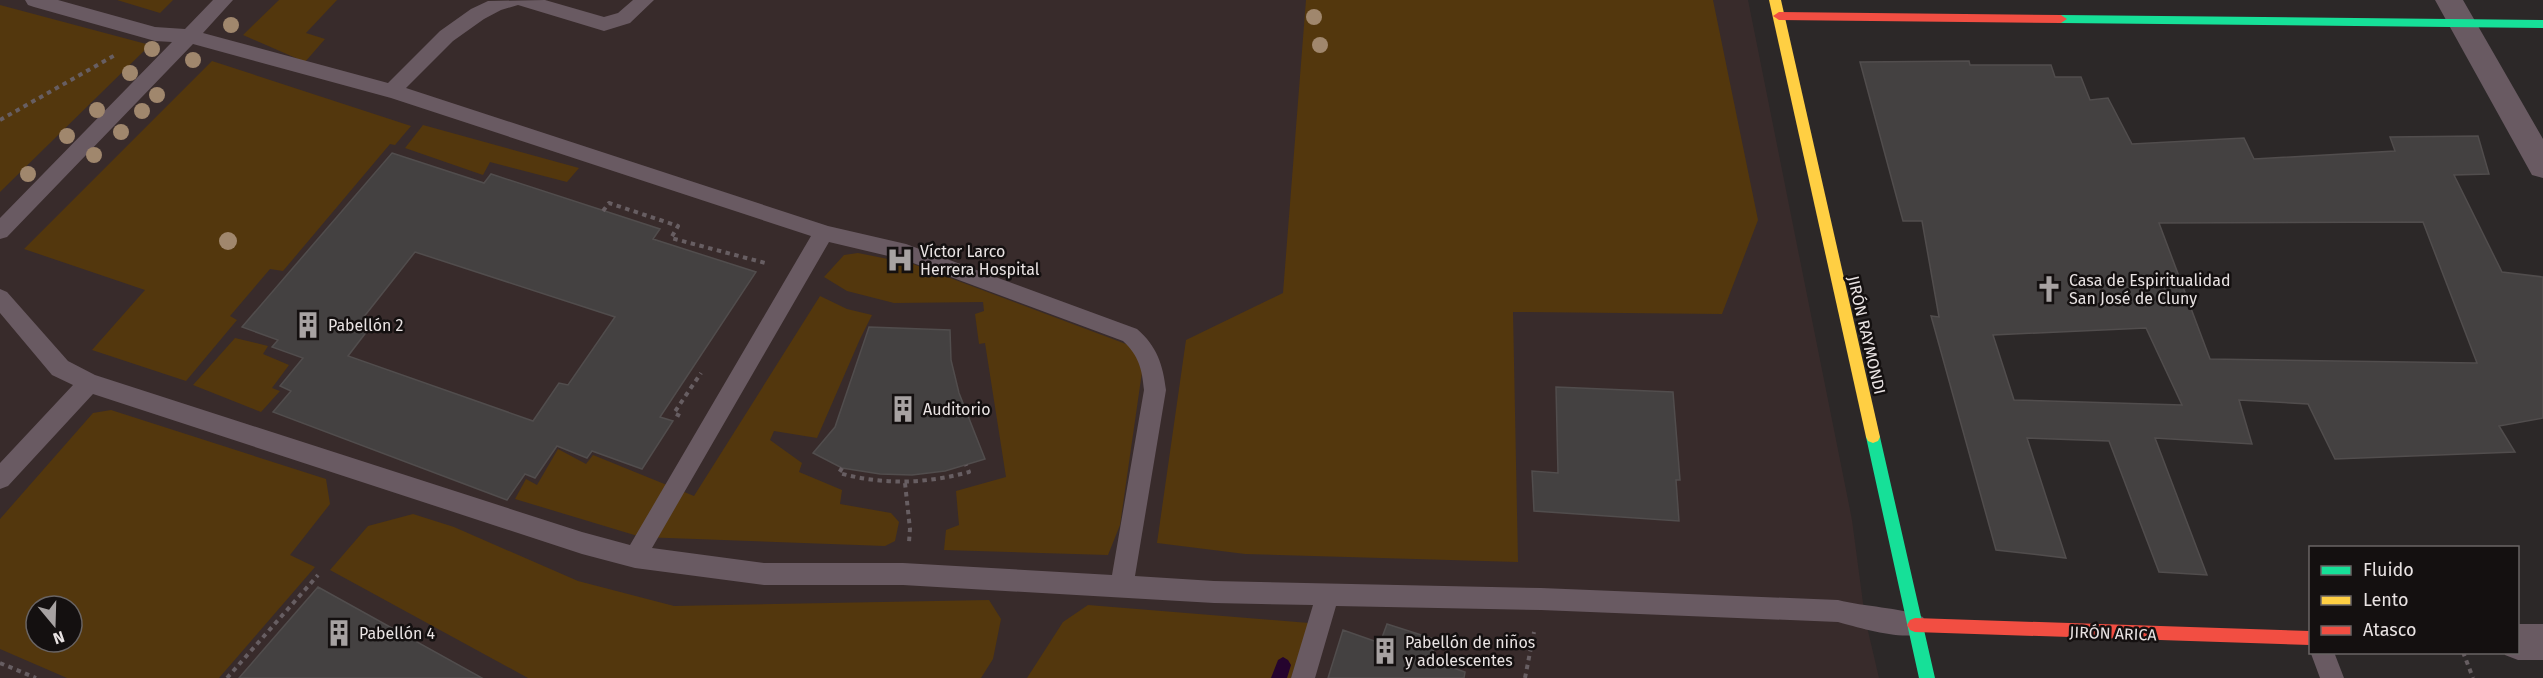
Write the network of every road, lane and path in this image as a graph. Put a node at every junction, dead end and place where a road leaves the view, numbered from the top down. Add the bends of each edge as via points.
1 (34, 0) edge
2 (224, 0) edge
3 (513, 0) edge
4 (522, 0) edge
5 (645, 0) edge
6 (1775, 0) edge
7 (2456, 11) edge
8 (1779, 16) junction
9 (2543, 24) edge
10 (155, 34) junction
11 (190, 36) junction
12 (392, 91) junction
13 (0, 120) edge
14 (2543, 166) edge
15 (603, 211) dead end
16 (0, 231) edge
17 (824, 233) junction
18 (766, 274) dead end
19 (0, 298) edge
20 (707, 363) dead end
21 (88, 383) junction
22 (689, 419) dead end
23 (966, 465) dead end
24 (842, 468) dead end
25 (0, 479) edge
26 (905, 483) junction
27 (635, 557) junction
28 (903, 574) junction
29 (318, 575) dead end
30 (1122, 585) junction
31 (1328, 595) junction
32 (1541, 599) junction
33 (1915, 625) junction
34 (2309, 638) edge
35 (2519, 642) edge
36 (2543, 642) edge
37 (2323, 654) edge
38 (2464, 654) edge
39 (0, 663) edge
40 (36, 678) edge
41 (227, 678) edge
42 (1303, 678) edge
43 (1525, 678) edge
44 (1927, 678) edge
45 (2332, 678) edge
46 (2473, 678) edge

1 - 10 lane
2 - 11 lane
3 - 12 lane via 478,12 456,28
4 - 5 lane via 604,24 624,18
6 - 8 street, JIRÓN RAYMONDI
7 - 8 street
7 - 9 street
7 - 14 street
8 - 33 street, JIRÓN RAYMONDI
10 - 11 lane
10 - 13 path
11 - 12 lane
11 - 16 lane
12 - 17 lane
15 - 18 path via 609,203 678,226 671,238 772,264
17 - 27 lane
17 - 30 lane via 906,252 1130,335 1144,347 1152,365 1155,390
19 - 21 lane via 60,368
20 - 22 path via 674,413
21 - 25 lane
21 - 27 lane
23 - 26 path via 969,472
24 - 26 path via 839,473 848,476
26 - 28 path via 910,529
27 - 28 lane via 764,574
28 - 30 lane
29 - 41 path
30 - 31 lane
31 - 32 lane
31 - 42 lane
32 - 33 lane via 1838,611
32 - 43 path
33 - 34 street, JIRÓN ARICA
33 - 44 street, JIRÓN RAYMONDI
35 - 36 street
37 - 45 lane
38 - 46 path
39 - 40 path

